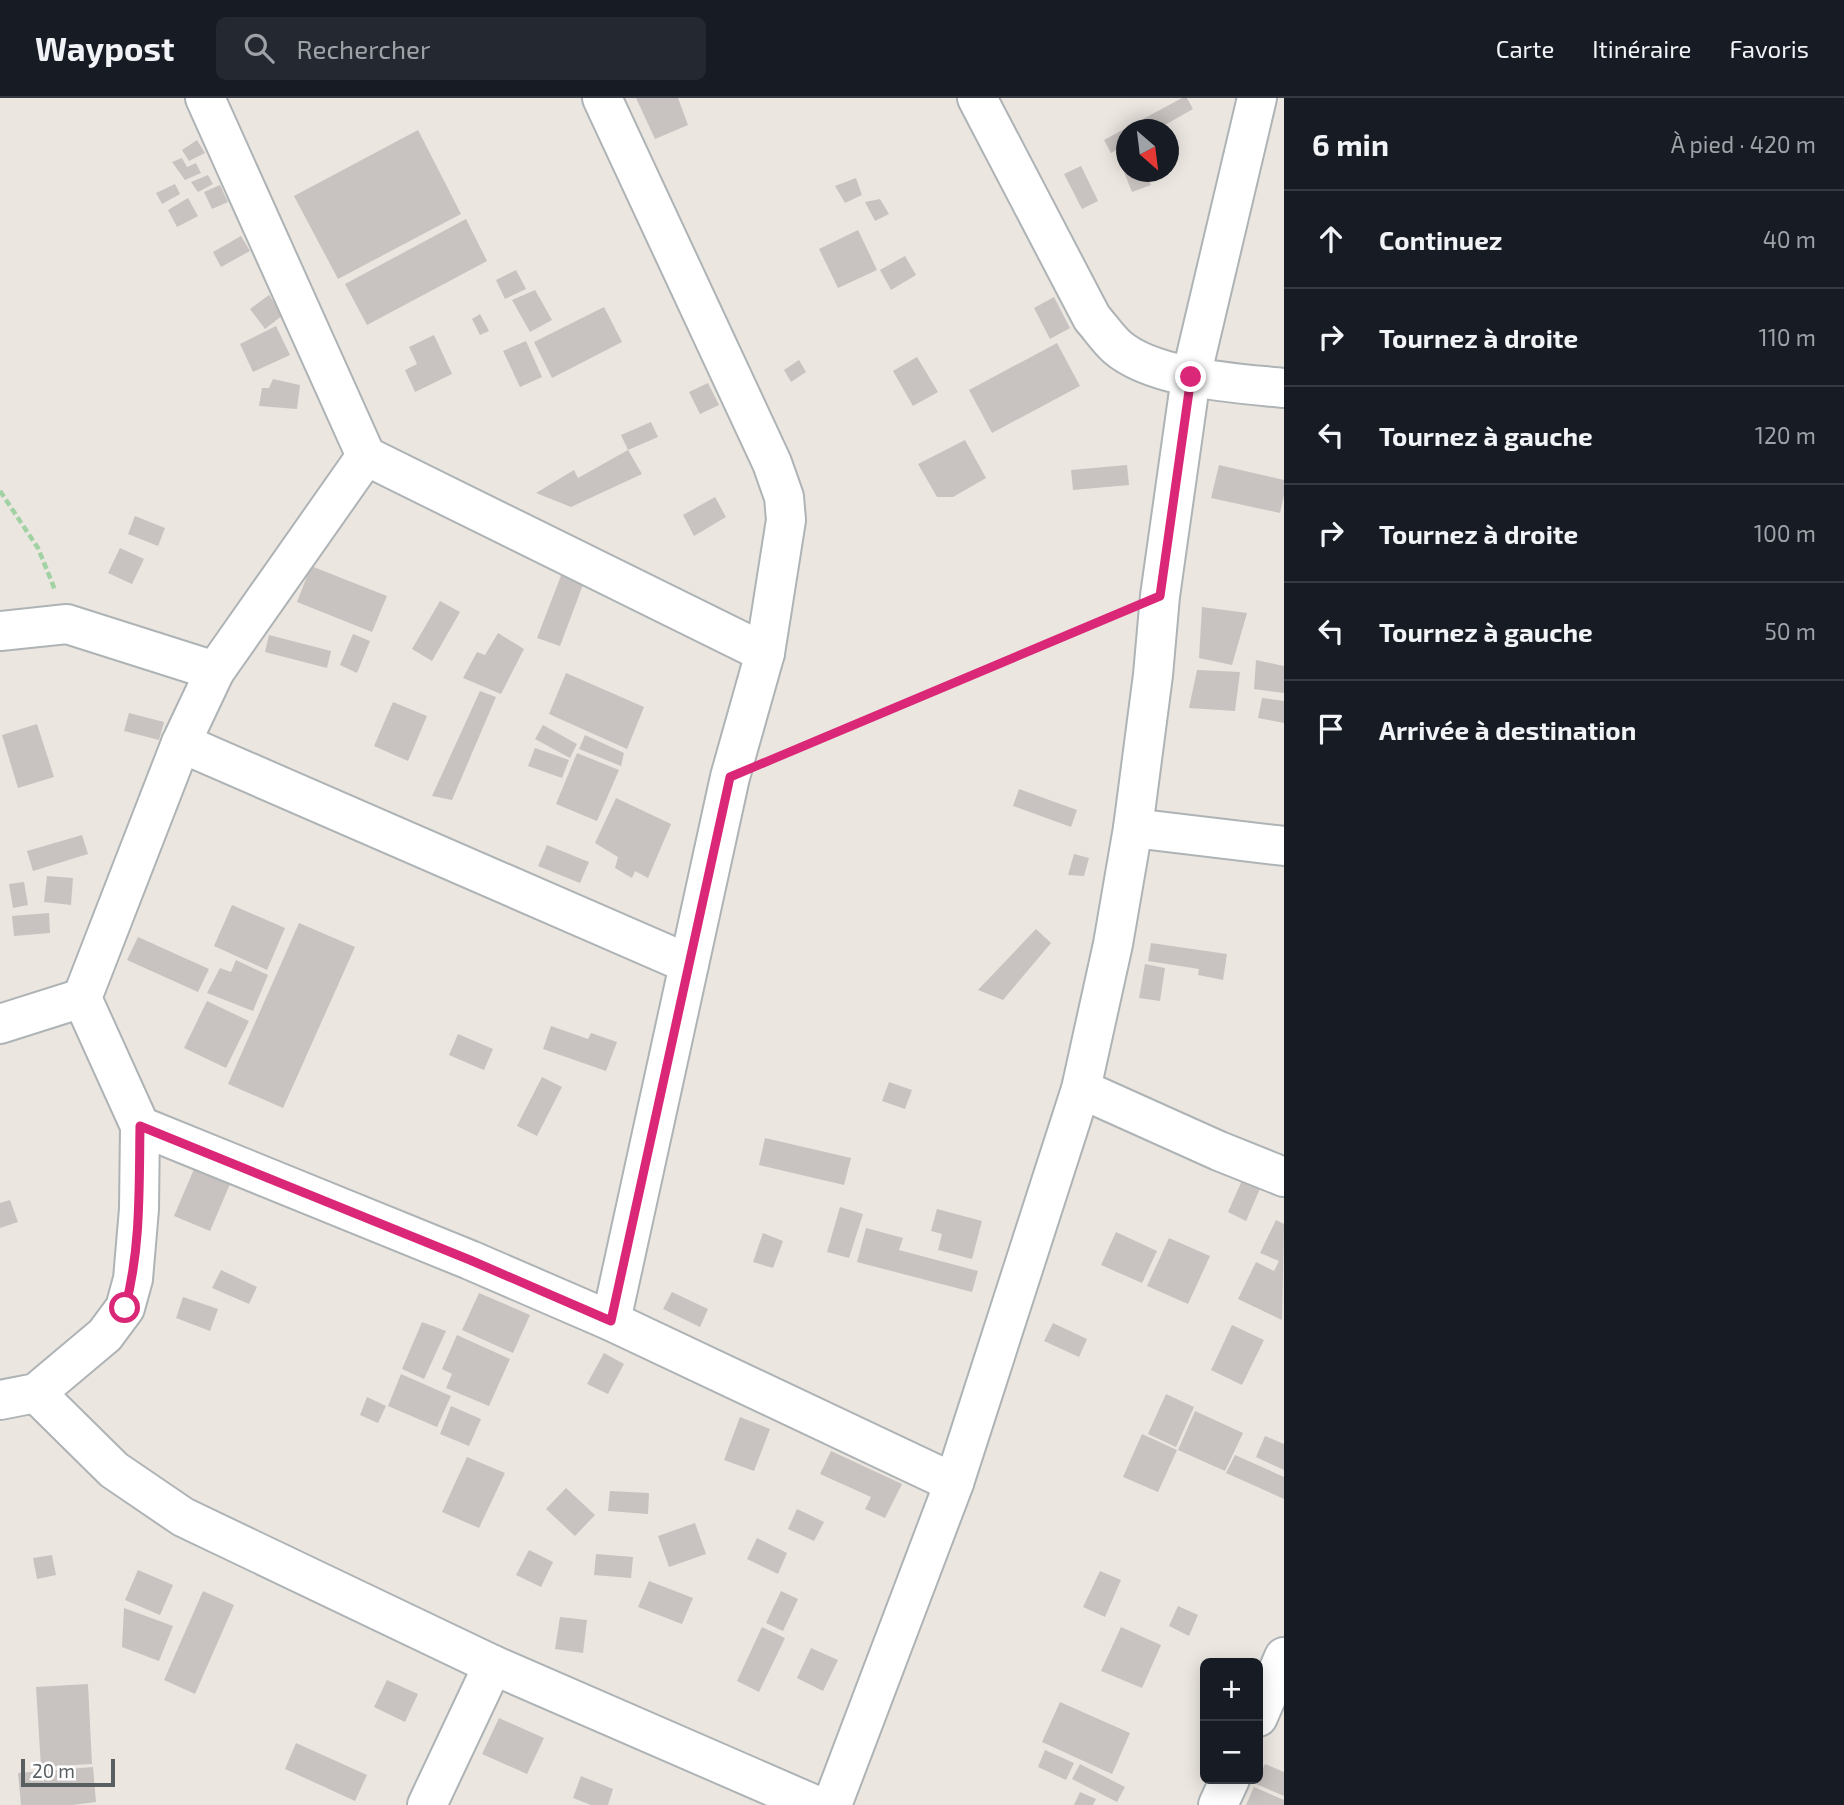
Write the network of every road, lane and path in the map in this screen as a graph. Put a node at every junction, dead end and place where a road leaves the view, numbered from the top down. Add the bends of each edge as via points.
1 (205, 98) edge
2 (602, 98) edge
3 (977, 98) edge
4 (1257, 98) edge
5 (1191, 377) junction
6 (1284, 388) edge
7 (366, 456) junction
8 (0, 491) edge
9 (1160, 596) junction
10 (67, 624) junction
11 (0, 631) edge
12 (765, 653) junction
13 (215, 671) junction
14 (181, 743) junction
15 (730, 777) junction
16 (1133, 828) junction
17 (1284, 846) edge
18 (689, 964) junction
19 (82, 998) junction
20 (0, 1024) edge
21 (1081, 1089) junction
22 (140, 1126) junction
23 (1284, 1177) edge
24 (611, 1321) junction
25 (18, 1397) edge
26 (954, 1483) junction
27 (1284, 1657) edge
28 (493, 1665) junction
29 (1263, 1705) edge
30 (1228, 1784) edge
31 (427, 1805) edge
32 (815, 1805) edge
33 (832, 1805) edge
34 (1219, 1805) edge

1 - 7 street
2 - 12 street via 784,497 786,520
3 - 5 street via 1092,318 1117,347 1140,361
4 - 5 street
5 - 6 street
5 - 9 street
7 - 12 street
7 - 13 street
8 - 10 path via 38,548
9 - 15 path
9 - 16 street
10 - 11 street
10 - 13 street
12 - 15 street
13 - 14 street
14 - 18 street
14 - 19 street
15 - 18 street
16 - 17 street
16 - 21 street
18 - 24 street
19 - 20 street
19 - 22 street
21 - 23 street
21 - 26 street
22 - 24 street
22 - 25 street via 138,1223 133,1279 125,1308 105,1335
24 - 26 street
25 - 28 street via 183,1517
26 - 33 street
27 - 29 street
28 - 31 street
28 - 32 street
30 - 34 street

